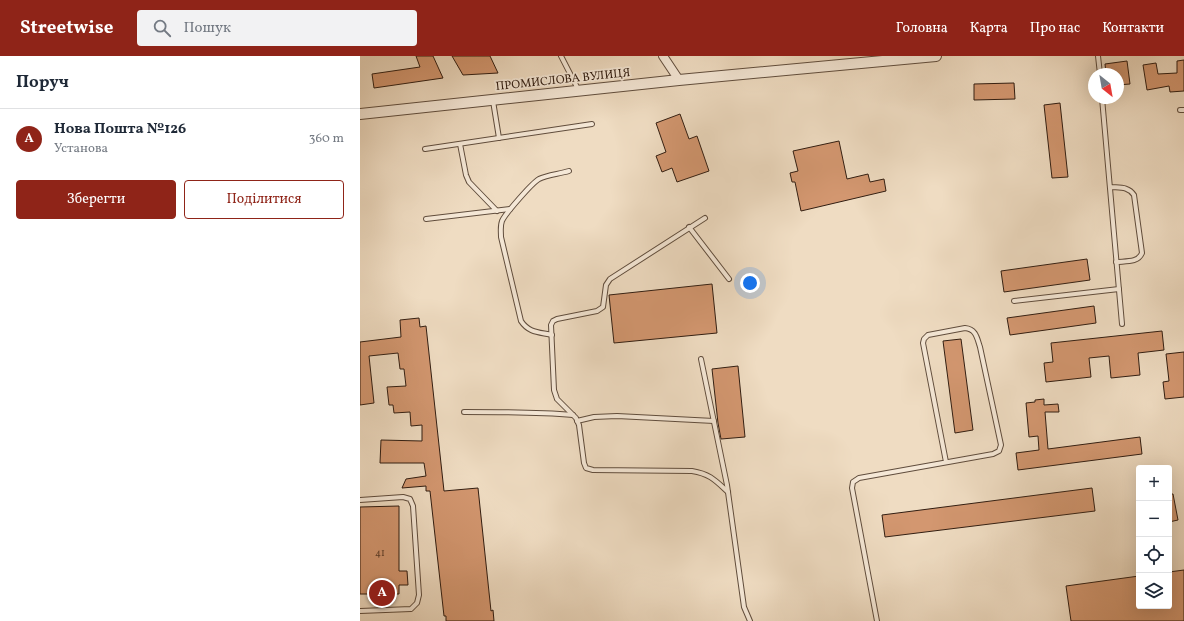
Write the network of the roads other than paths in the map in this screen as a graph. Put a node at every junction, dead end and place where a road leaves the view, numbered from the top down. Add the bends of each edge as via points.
1 (561, 56) edge
2 (663, 56) edge
3 (936, 56) edge
4 (1098, 56) edge
5 (1099, 68) edge
6 (679, 80) junction
7 (579, 91) junction
8 (493, 100) junction
9 (1103, 104) edge
10 (360, 114) edge
11 (592, 124) dead end
12 (499, 138) junction
13 (460, 144) junction
14 (425, 149) dead end
15 (569, 172) dead end
16 (1110, 187) junction
17 (510, 209) junction
18 (497, 211) junction
19 (705, 218) dead end
20 (426, 219) dead end
21 (690, 228) junction
22 (1116, 262) junction
23 (729, 279) dead end
24 (1119, 289) junction
25 (1014, 301) dead end
26 (1122, 324) dead end
27 (552, 335) junction
28 (701, 359) dead end
29 (464, 412) dead end
30 (573, 416) junction
31 (714, 421) junction
32 (577, 422) junction
33 (946, 462) junction
34 (728, 492) junction
35 (360, 500) edge
36 (360, 611) edge
37 (750, 621) edge
38 (877, 621) edge

1 - 7 lane
2 - 6 street
3 - 6 street, ПРОМИСЛОВА ВУЛИЦЯ
4 - 5 lane
6 - 7 street, ПРОМИСЛОВА ВУЛИЦЯ
7 - 8 street, ПРОМИСЛОВА ВУЛИЦЯ
8 - 10 street, ПРОМИСЛОВА ВУЛИЦЯ
8 - 12 lane
9 - 16 lane
11 - 12 lane
12 - 13 lane
13 - 14 lane
13 - 18 lane via 469,182
15 - 17 lane via 539,179
16 - 22 lane
16 - 22 lane via 1127,188 1134,195 1142,253 1136,260
17 - 18 lane
17 - 27 lane via 500,229 521,320 530,331
18 - 20 lane
19 - 21 lane
21 - 23 lane
21 - 27 lane via 610,279 606,285 603,307 597,312 553,321
22 - 24 lane
24 - 25 lane
24 - 26 lane
27 - 30 lane via 554,390 557,399
28 - 31 lane
29 - 30 lane via 521,412
30 - 32 lane
31 - 32 lane via 616,416 594,417
31 - 34 lane
32 - 34 lane via 586,468 702,472
33 - 33 lane via 923,343 928,334 970,328 980,347 1001,445 999,451 993,454
33 - 38 lane via 859,478 853,482 852,488
34 - 37 lane via 744,607
35 - 36 lane via 403,497 410,499 413,506 419,595 417,603 411,609

